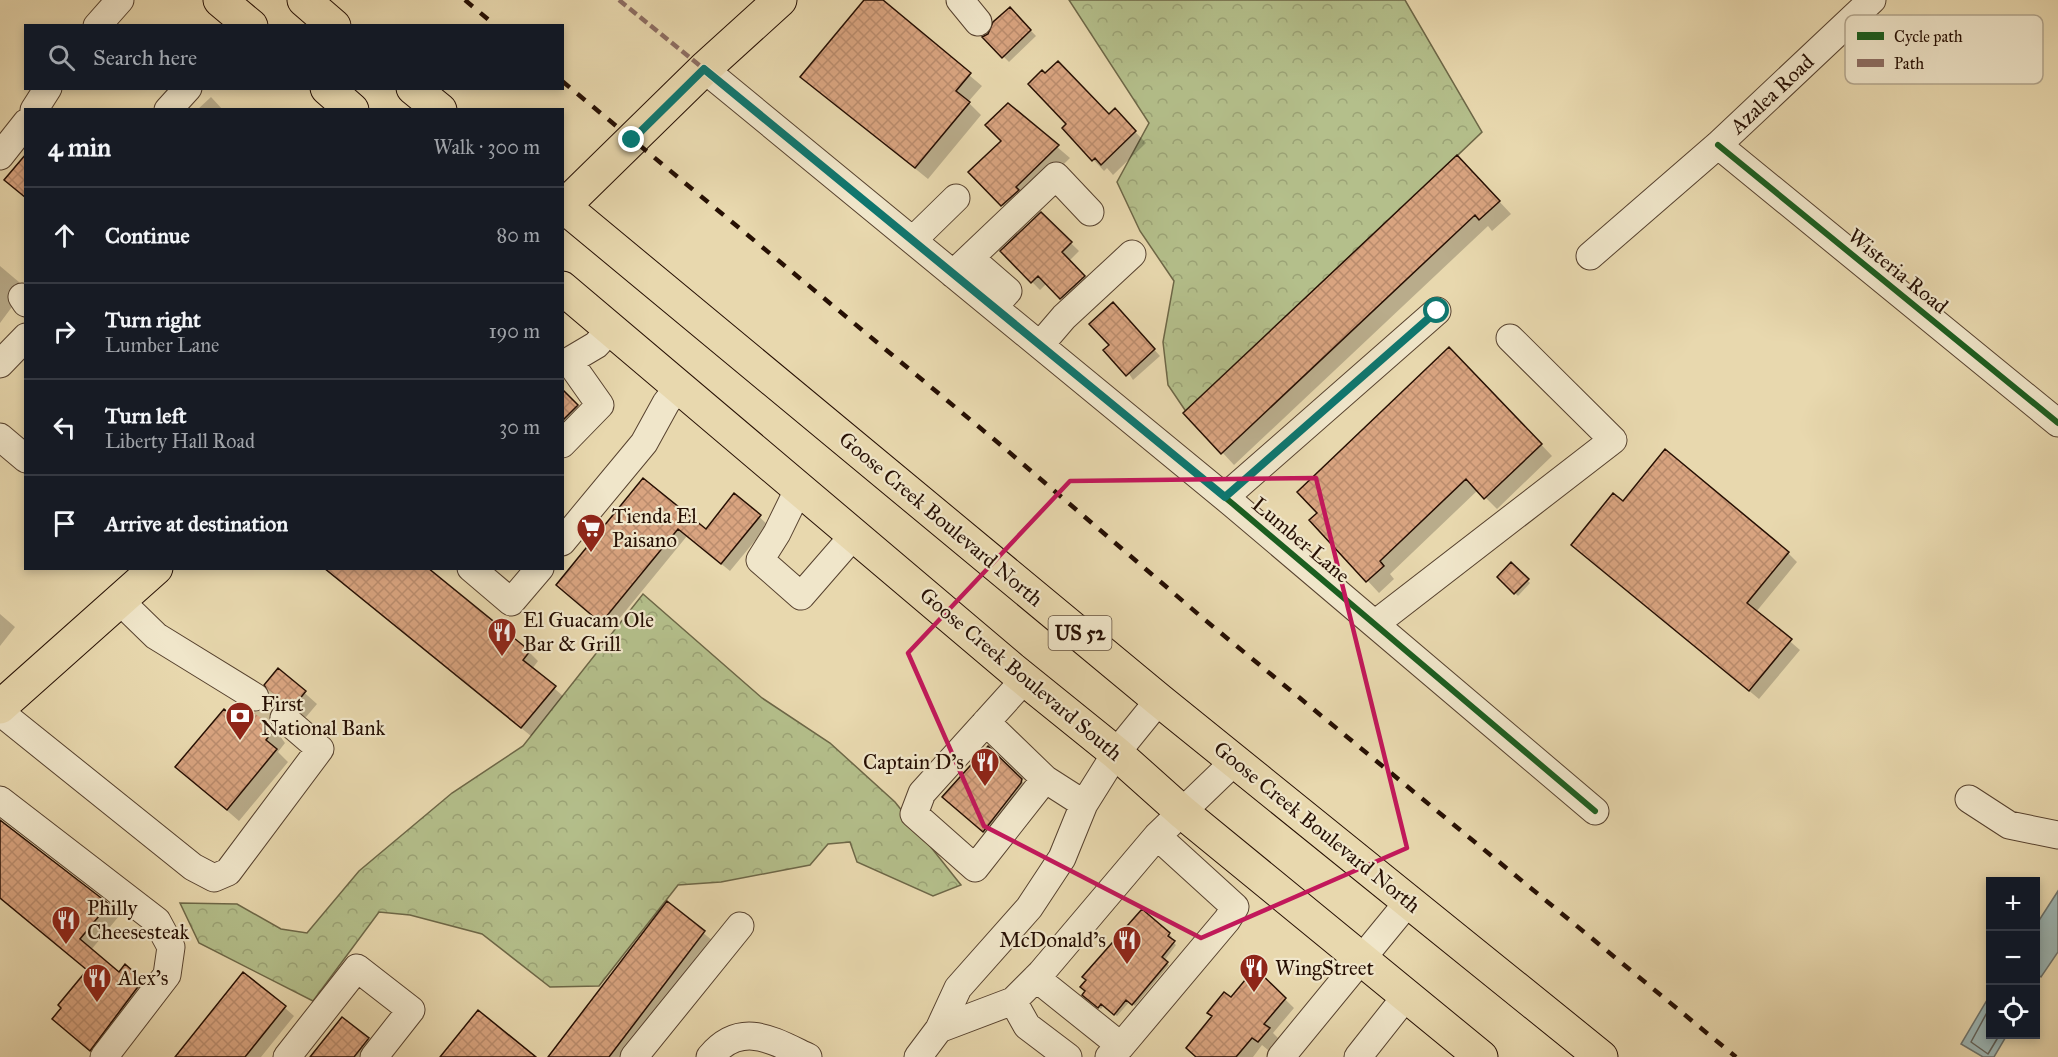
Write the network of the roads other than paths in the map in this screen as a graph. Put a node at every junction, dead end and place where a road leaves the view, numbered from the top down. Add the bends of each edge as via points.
1 (120, 0) edge
2 (220, 0) edge
3 (304, 0) edge
4 (780, 0) edge
5 (960, 0) edge
6 (1872, 0) edge
7 (1856, 15) edge
8 (978, 22) dead end
9 (99, 24) edge
10 (249, 24) edge
11 (332, 24) edge
12 (1845, 25) edge
13 (704, 69) junction
14 (47, 90) edge
15 (186, 90) edge
16 (329, 90) edge
17 (415, 90) edge
18 (35, 108) edge
19 (170, 108) edge
20 (350, 108) edge
21 (438, 108) edge
22 (21, 129) edge
23 (1718, 145) junction
24 (0, 156) edge
25 (956, 198) dead end
26 (564, 205) edge
27 (564, 207) edge
28 (1090, 212) dead end
29 (913, 240) junction
30 (1132, 254) dead end
31 (1590, 256) dead end
32 (962, 266) junction
33 (564, 290) edge
34 (1437, 311) dead end
35 (611, 329) junction
36 (1510, 338) dead end
37 (24, 339) edge
38 (1040, 345) junction
39 (566, 359) edge
40 (0, 364) edge
41 (679, 386) junction
42 (2058, 423) edge
43 (0, 436) edge
44 (564, 442) edge
45 (24, 457) edge
46 (799, 488) junction
47 (1225, 497) junction
48 (854, 535) junction
49 (564, 540) edge
50 (153, 570) edge
51 (473, 570) edge
52 (538, 570) edge
53 (120, 601) junction
54 (1375, 624) junction
55 (1025, 679) junction
56 (255, 697) tunnel mouth
57 (1159, 700) junction
58 (0, 707) edge
59 (0, 712) edge
60 (284, 718) tunnel mouth
61 (986, 723) junction
62 (1116, 753) junction
63 (1236, 760) junction
64 (1045, 778) junction
65 (1969, 799) dead end
66 (0, 800) edge
67 (1084, 804) junction
68 (1595, 811) dead end
69 (1182, 812) junction
70 (2058, 835) edge
71 (1157, 836) junction
72 (1262, 877) junction
73 (1409, 902) junction
74 (1235, 908) junction
75 (740, 926) dead end
76 (1363, 959) junction
77 (1036, 978) junction
78 (1407, 995) junction
79 (1013, 1001) junction
80 (939, 1029) junction
81 (715, 1051) edge
82 (1115, 1052) edge
83 (1470, 1053) edge
84 (922, 1055) edge
85 (104, 1057) edge
86 (287, 1057) edge
87 (374, 1057) edge
88 (634, 1057) edge
89 (760, 1057) edge
90 (770, 1057) edge
91 (808, 1057) edge
92 (1068, 1057) edge
93 (1281, 1057) edge
94 (1358, 1057) edge
95 (1601, 1057) edge

1 - 9 street
2 - 10 main road
3 - 11 main road
4 - 13 main road
5 - 8 street
6 - 7 street, Azalea Road
12 - 23 street, Azalea Road
13 - 26 main road
13 - 29 street, Lumber Lane
14 - 18 street
15 - 19 street
16 - 20 main road
17 - 21 main road
22 - 24 street
23 - 31 street, Azalea Road
23 - 42 street, Wisteria Road
25 - 29 street
27 - 57 main road, Goose Creek Boulevard North / US 52
28 - 32 street via 1056,176
29 - 32 street, Lumber Lane
30 - 38 street via 1064,317
32 - 38 street, Lumber Lane via 994,307
33 - 35 main road, Goose Creek Boulevard South
34 - 47 street
35 - 39 street via 596,345
35 - 41 main road, Goose Creek Boulevard South
36 - 54 street via 1613,440
37 - 40 street
38 - 47 street, Lumber Lane
39 - 44 street via 600,405
41 - 46 main road, Goose Creek Boulevard South
41 - 49 street via 644,443
43 - 45 street
46 - 48 main road, Goose Creek Boulevard South
46 - 48 street via 760,560 801,596
47 - 54 street, Lumber Lane
48 - 55 main road, Goose Creek Boulevard South
50 - 53 main road
51 - 52 street via 511,602
53 - 56 street via 156,636
53 - 58 main road
54 - 68 street, Lumber Lane
55 - 61 street
55 - 62 main road, Goose Creek Boulevard South
57 - 62 street
57 - 63 main road, Goose Creek Boulevard North / US 52
59 - 60 street via 193,867 214,878 228,872 320,748
61 - 64 street
61 - 64 street via 922,793 914,814 975,868
62 - 67 street
62 - 69 main road, Goose Creek Boulevard South
63 - 69 street
63 - 73 main road, Goose Creek Boulevard North / US 52
64 - 67 street
65 - 70 street via 2009,825
66 - 85 street via 157,921 171,947 167,975
67 - 80 street via 1062,858 1029,908 958,988
69 - 71 street
69 - 72 main road, Goose Creek Boulevard South
71 - 74 street
71 - 77 street
72 - 74 street
72 - 76 main road, Goose Creek Boulevard South
73 - 76 street
73 - 95 main road, Goose Creek Boulevard North / US 52
74 - 82 street
75 - 88 street
76 - 78 main road, Goose Creek Boulevard South
76 - 93 street
77 - 79 street
77 - 82 street
78 - 83 main road, Goose Creek Boulevard South
78 - 94 street
79 - 80 street
79 - 92 street via 1027,1026
80 - 84 street
81 - 91 street via 742,1035 768,1038
86 - 87 street via 357,968 411,1010
89 - 90 street

